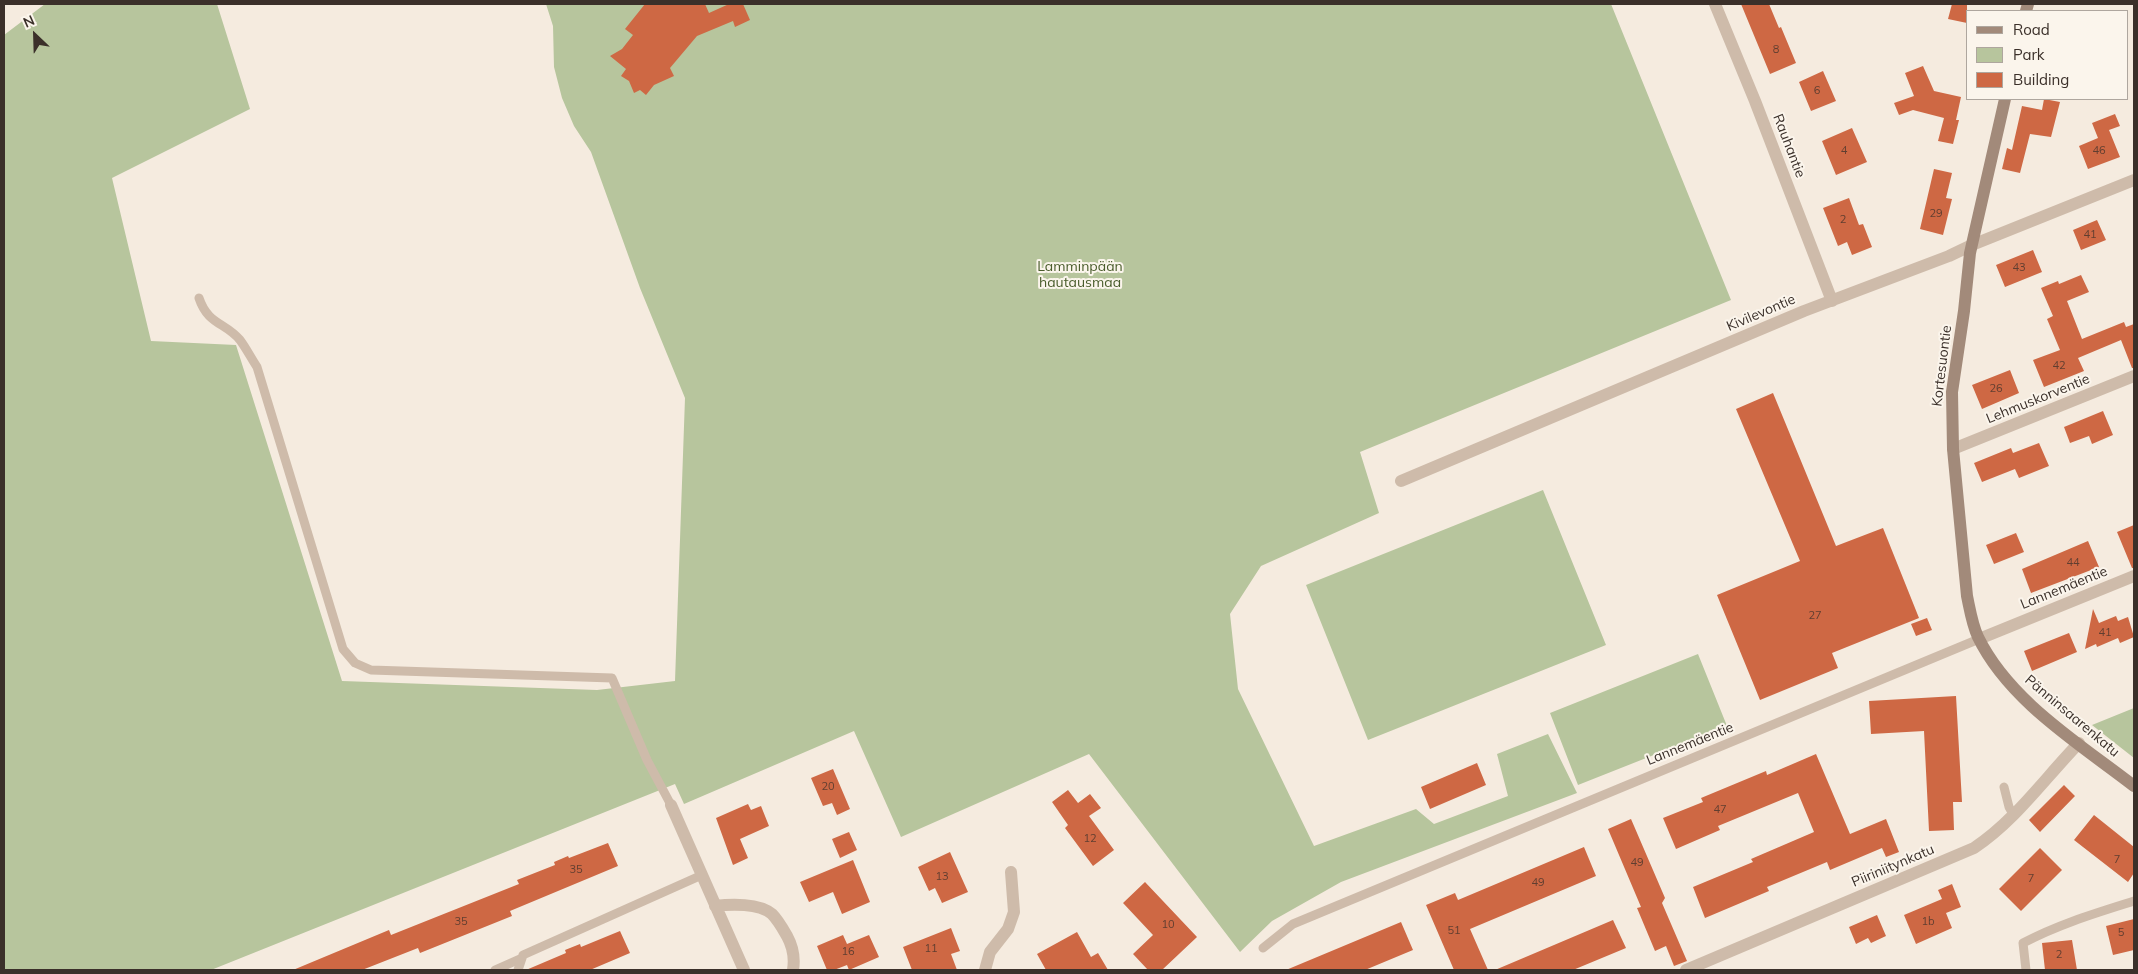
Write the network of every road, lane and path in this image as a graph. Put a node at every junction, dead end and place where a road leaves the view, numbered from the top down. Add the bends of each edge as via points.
1 (1715, 4) edge
2 (2005, 100) edge
3 (2134, 180) edge
4 (1972, 245) junction
5 (199, 298) dead end
6 (1832, 301) junction
7 (2134, 376) edge
8 (1952, 450) junction
9 (1401, 481) dead end
10 (2134, 576) edge
11 (1979, 639) junction
12 (2079, 743) junction
13 (2134, 786) edge
14 (2004, 787) dead end
15 (670, 804) joint
16 (2013, 814) junction
17 (1011, 872) dead end
18 (702, 875) junction
19 (2134, 902) edge
20 (715, 906) junction
21 (1263, 948) dead end
22 (522, 958) junction
23 (495, 970) edge
24 (518, 970) edge
25 (744, 970) edge
26 (793, 970) edge
27 (985, 970) edge
28 (1686, 970) edge
29 (2026, 970) edge

1 - 6 street, Rauhantie
2 - 4 street, Kortesuontie
3 - 4 street, Kivilevontie
4 - 6 street, Kivilevontie
4 - 8 street, Kortesuontie via 1952,392
5 - 15 lane via 203,310 239,338 257,366 343,648 355,663 371,670 612,678
6 - 9 street, Kivilevontie
7 - 8 street, Lehmuskorventie
8 - 11 street, Kortesuontie via 1967,593
10 - 11 street, Lannemäentie
11 - 12 street, Pänninsaarenkatu via 2010,684 2041,714
11 - 21 lane, Lannemäentie via 1293,924
12 - 13 street, Pänninsaarenkatu
12 - 16 street, Piiriniitynkatu
14 - 16 lane
15 - 18 street
16 - 28 street, Piiriniitynkatu via 1974,848
17 - 27 street via 1014,912 1008,929 990,952
18 - 20 street
18 - 22 lane
19 - 29 lane via 2077,919 2023,943
20 - 25 street
20 - 26 street via 746,905 771,913 790,943 794,954
22 - 23 lane
22 - 24 lane

